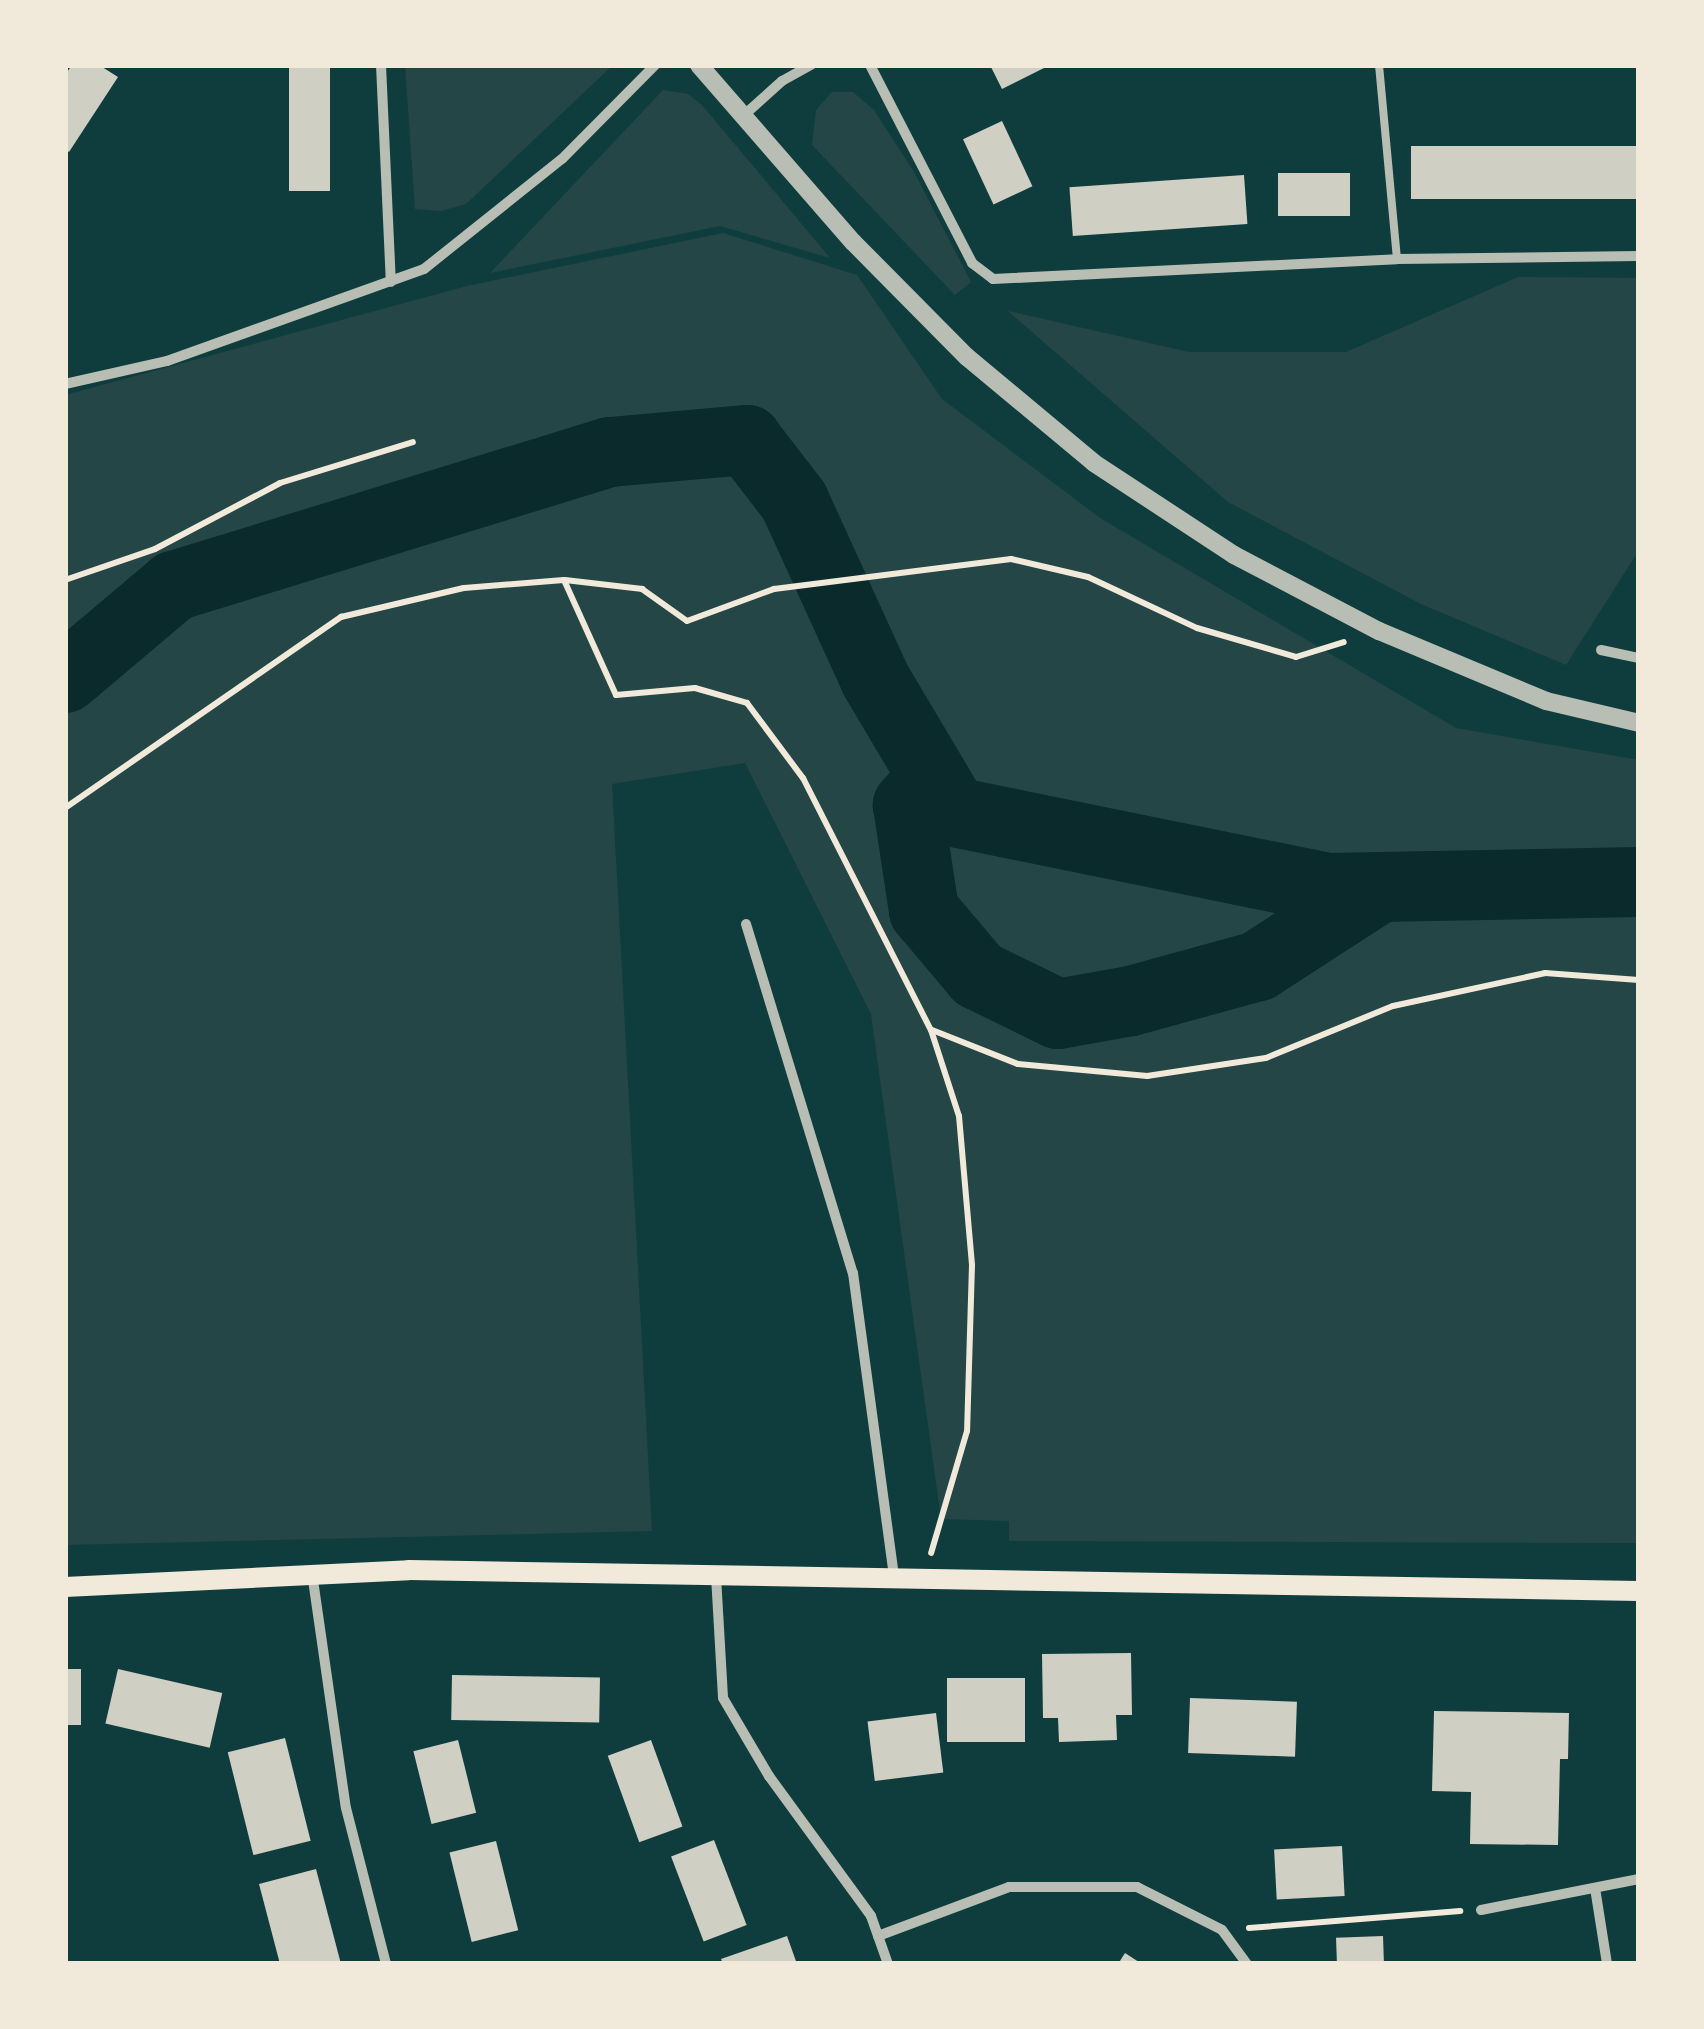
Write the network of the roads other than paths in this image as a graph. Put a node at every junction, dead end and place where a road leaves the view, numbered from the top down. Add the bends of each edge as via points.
1 (381, 65) edge
2 (655, 65) edge
3 (699, 65) edge
4 (811, 65) edge
5 (870, 65) edge
6 (1380, 65) edge
7 (743, 116) junction
8 (1639, 256) edge
9 (1397, 259) junction
10 (391, 282) junction
11 (65, 384) edge
12 (1601, 650) dead end
13 (1639, 658) edge
14 (1639, 722) edge
15 (746, 924) dead end
16 (312, 1572) junction
17 (716, 1575) junction
18 (894, 1578) junction
19 (65, 1587) edge
20 (1639, 1591) edge
21 (1639, 1880) edge
22 (1596, 1888) junction
23 (1481, 1910) road end
24 (878, 1936) junction
25 (386, 1964) edge
26 (888, 1964) edge
27 (1247, 1964) edge
28 (1606, 1964) edge

1 - 10 street
2 - 10 street via 562,159 424,270
3 - 7 street
4 - 7 street
5 - 9 street via 972,263 993,278
6 - 9 lane
7 - 14 street via 853,242 967,357 1094,463 1234,555 1379,631 1546,701
8 - 9 street
10 - 11 street via 168,361
12 - 13 street
15 - 18 street via 853,1273
16 - 17 main road
16 - 19 main road
16 - 25 street via 346,1808
17 - 18 main road
17 - 24 street via 723,1698 769,1776 872,1916
18 - 20 main road
21 - 22 street
22 - 23 street
22 - 28 street
24 - 26 street
24 - 27 street via 1009,1887 1137,1887 1222,1930

